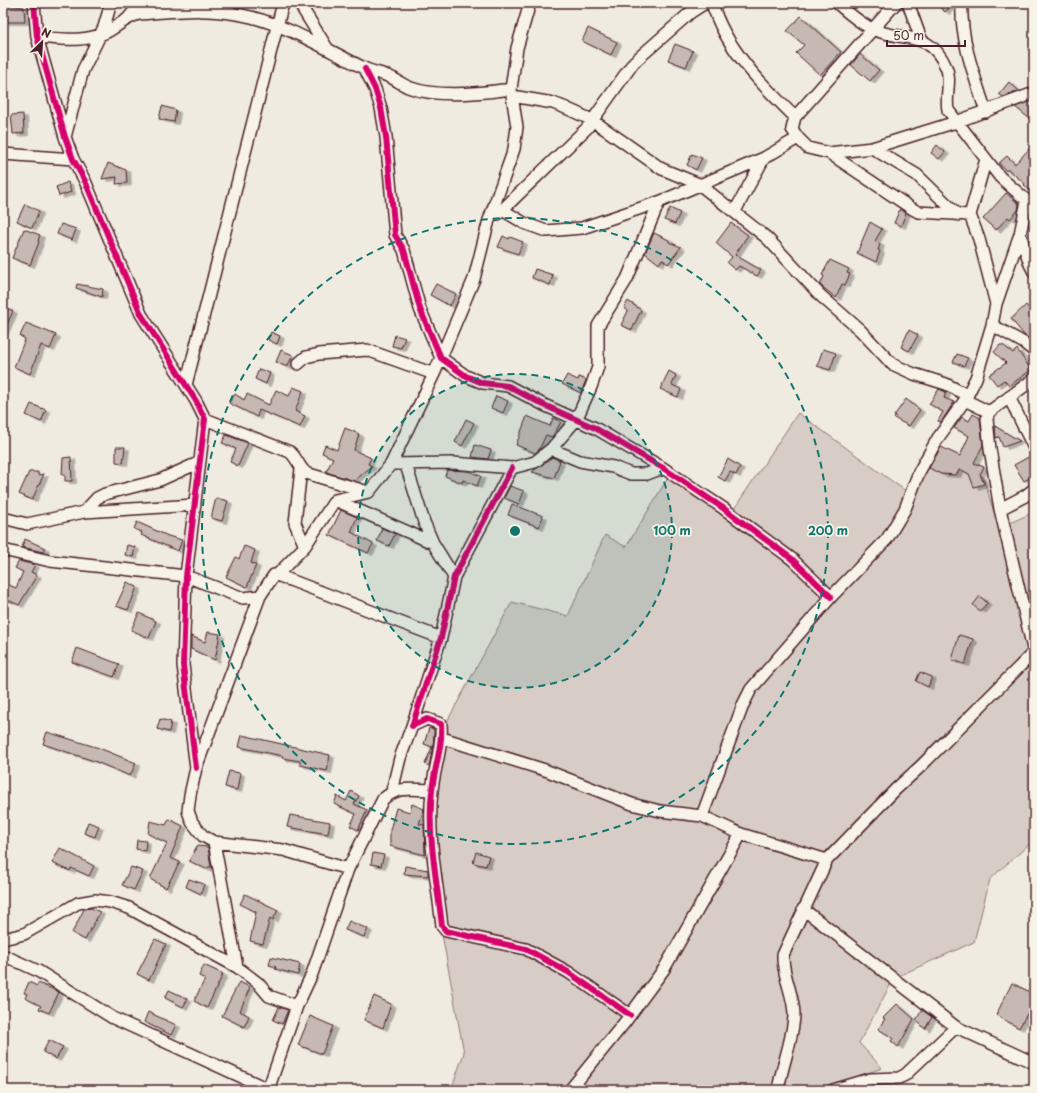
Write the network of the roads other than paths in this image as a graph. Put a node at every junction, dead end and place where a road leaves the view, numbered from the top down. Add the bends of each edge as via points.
1 (34, 3) edge
2 (111, 3) edge
3 (141, 3) edge
4 (283, 3) edge
5 (299, 3) edge
6 (530, 3) edge
7 (705, 3) edge
8 (712, 3) edge
9 (837, 3) edge
10 (896, 3) edge
11 (908, 3) edge
12 (962, 3) edge
13 (129, 17) junction
14 (278, 26) junction
15 (873, 29) junction
16 (100, 34) junction
17 (37, 37) junction
18 (921, 39) junction
19 (327, 48) junction
20 (365, 69) junction
21 (512, 92) junction
22 (1034, 92) edge
23 (986, 112) junction
24 (795, 117) junction
25 (592, 120) junction
26 (956, 122) junction
27 (65, 137) junction
28 (798, 138) junction
29 (872, 148) junction
30 (829, 153) junction
31 (3, 154) edge
32 (764, 158) junction
33 (73, 159) junction
34 (986, 159) junction
35 (699, 184) junction
36 (659, 202) junction
37 (1031, 204) edge
38 (504, 211) junction
39 (735, 211) junction
40 (964, 215) junction
41 (490, 220) junction
42 (1020, 234) junction
43 (1034, 272) edge
44 (996, 304) junction
45 (992, 325) junction
46 (1034, 351) edge
47 (441, 358) junction
48 (298, 364) dead end
49 (434, 374) junction
50 (1034, 379) edge
51 (186, 385) junction
52 (966, 397) junction
53 (1008, 397) junction
54 (989, 412) junction
55 (205, 420) junction
56 (576, 420) junction
57 (1034, 448) edge
58 (552, 449) junction
59 (198, 463) junction
60 (391, 464) junction
61 (406, 465) junction
62 (512, 468) junction
63 (663, 468) junction
64 (301, 469) junction
65 (1034, 489) edge
66 (369, 492) junction
67 (335, 500) junction
68 (194, 505) junction
69 (1000, 509) junction
70 (84, 512) junction
71 (3, 518) edge
72 (433, 543) junction
73 (305, 546) junction
74 (3, 550) edge
75 (277, 575) junction
76 (186, 576) junction
77 (454, 576) junction
78 (260, 596) junction
79 (831, 597) junction
80 (441, 638) junction
81 (1034, 652) edge
82 (412, 726) junction
83 (442, 738) junction
84 (196, 768) junction
85 (432, 790) junction
86 (392, 792) junction
87 (702, 816) junction
88 (741, 834) junction
89 (214, 842) junction
90 (827, 860) junction
91 (348, 868) junction
92 (803, 909) junction
93 (3, 939) edge
94 (3, 955) edge
95 (236, 967) junction
96 (297, 1006) junction
97 (630, 1015) junction
98 (956, 1027) junction
99 (1034, 1063) edge
100 (268, 1090) edge
101 (570, 1090) edge
102 (778, 1090) edge
103 (833, 1090) edge

1 - 17 street
2 - 16 street
3 - 13 street
4 - 14 street
5 - 19 street
6 - 21 street via 516,54
7 - 25 street via 691,12 634,62
8 - 24 street via 717,20 761,84
9 - 15 street
10 - 15 street
11 - 18 street
12 - 23 street via 961,18 970,60
13 - 14 street via 139,14 213,10 251,17
13 - 16 street
14 - 19 street
14 - 51 street
15 - 18 street via 889,35
15 - 24 street
16 - 17 street via 92,38 74,40
16 - 27 street via 83,70
17 - 27 street
18 - 26 street via 938,51 947,69 946,101 948,110
19 - 20 street
20 - 21 street via 389,76 412,88 430,92
20 - 47 street via 381,108 387,144 395,235 404,250 420,309
21 - 25 street via 553,103
21 - 41 street via 517,127 514,149
22 - 23 street
23 - 26 street
24 - 28 street via 792,129
25 - 35 street via 662,169
25 - 38 street
26 - 29 street
26 - 34 street
27 - 33 street
28 - 30 street via 808,148
28 - 32 street
29 - 30 street
29 - 40 street via 917,175
30 - 40 street via 918,212
31 - 33 street
32 - 35 street
32 - 39 street
33 - 51 street via 85,181 141,314
34 - 37 street via 1000,177
34 - 40 street
35 - 36 street
35 - 39 street
36 - 38 street via 582,228 546,231 524,223
36 - 56 street via 627,279 598,326 598,367
37 - 42 street
38 - 41 street
39 - 52 street via 767,238 821,296 860,330 892,364 946,384
40 - 44 street via 979,239
41 - 47 street via 474,280
42 - 43 street
42 - 44 street
44 - 45 street
45 - 46 street
45 - 52 street via 976,378
47 - 49 street
47 - 56 street via 466,376 483,383 508,386
48 - 49 street via 306,357 319,354 367,350
49 - 60 street
50 - 53 street
51 - 55 street
52 - 54 street
52 - 79 street via 918,472 904,509 887,540
53 - 54 street
53 - 57 street
54 - 69 street via 987,419 990,449
55 - 59 street
55 - 64 street via 290,452 296,457
56 - 58 street
56 - 63 street via 595,428
58 - 62 street via 535,462
58 - 63 street via 580,460 631,474 647,474
59 - 68 street
59 - 70 street via 160,480 105,494 97,498
60 - 61 street
60 - 66 street
61 - 62 street via 453,463
61 - 72 street
62 - 77 street
63 - 79 street via 792,559
64 - 66 street via 312,476
64 - 73 street via 295,523
65 - 69 street
66 - 67 street
67 - 72 street
67 - 73 street
68 - 70 street
68 - 76 street
69 - 81 street
70 - 71 street via 27,524
72 - 77 street
73 - 75 street
74 - 76 street via 50,561
75 - 78 street via 274,575
75 - 80 street
76 - 78 street via 243,598
76 - 84 street via 183,665
77 - 80 street
78 - 84 street
79 - 87 street via 748,693
80 - 82 street
81 - 90 street
82 - 83 street via 427,719 441,724
82 - 86 street via 400,758
83 - 85 street
83 - 87 street via 545,770 632,804 660,811
84 - 89 street via 188,810 192,822 203,836
85 - 86 street via 402,789
85 - 97 street via 431,828 444,929 526,949 568,972
86 - 91 street via 383,799
87 - 88 street
88 - 90 street
88 - 97 street via 664,969
89 - 91 street via 283,850
89 - 95 street
90 - 92 street
91 - 96 street via 312,974
92 - 98 street
92 - 102 street via 783,955 783,968 794,1014
93 - 95 street via 24,934 78,903 95,900 129,908
94 - 100 street via 38,971 113,1018
95 - 96 street via 258,983 269,996
96 - 100 street
97 - 101 street
98 - 99 street
98 - 103 street via 905,1075 899,1078 870,1079

